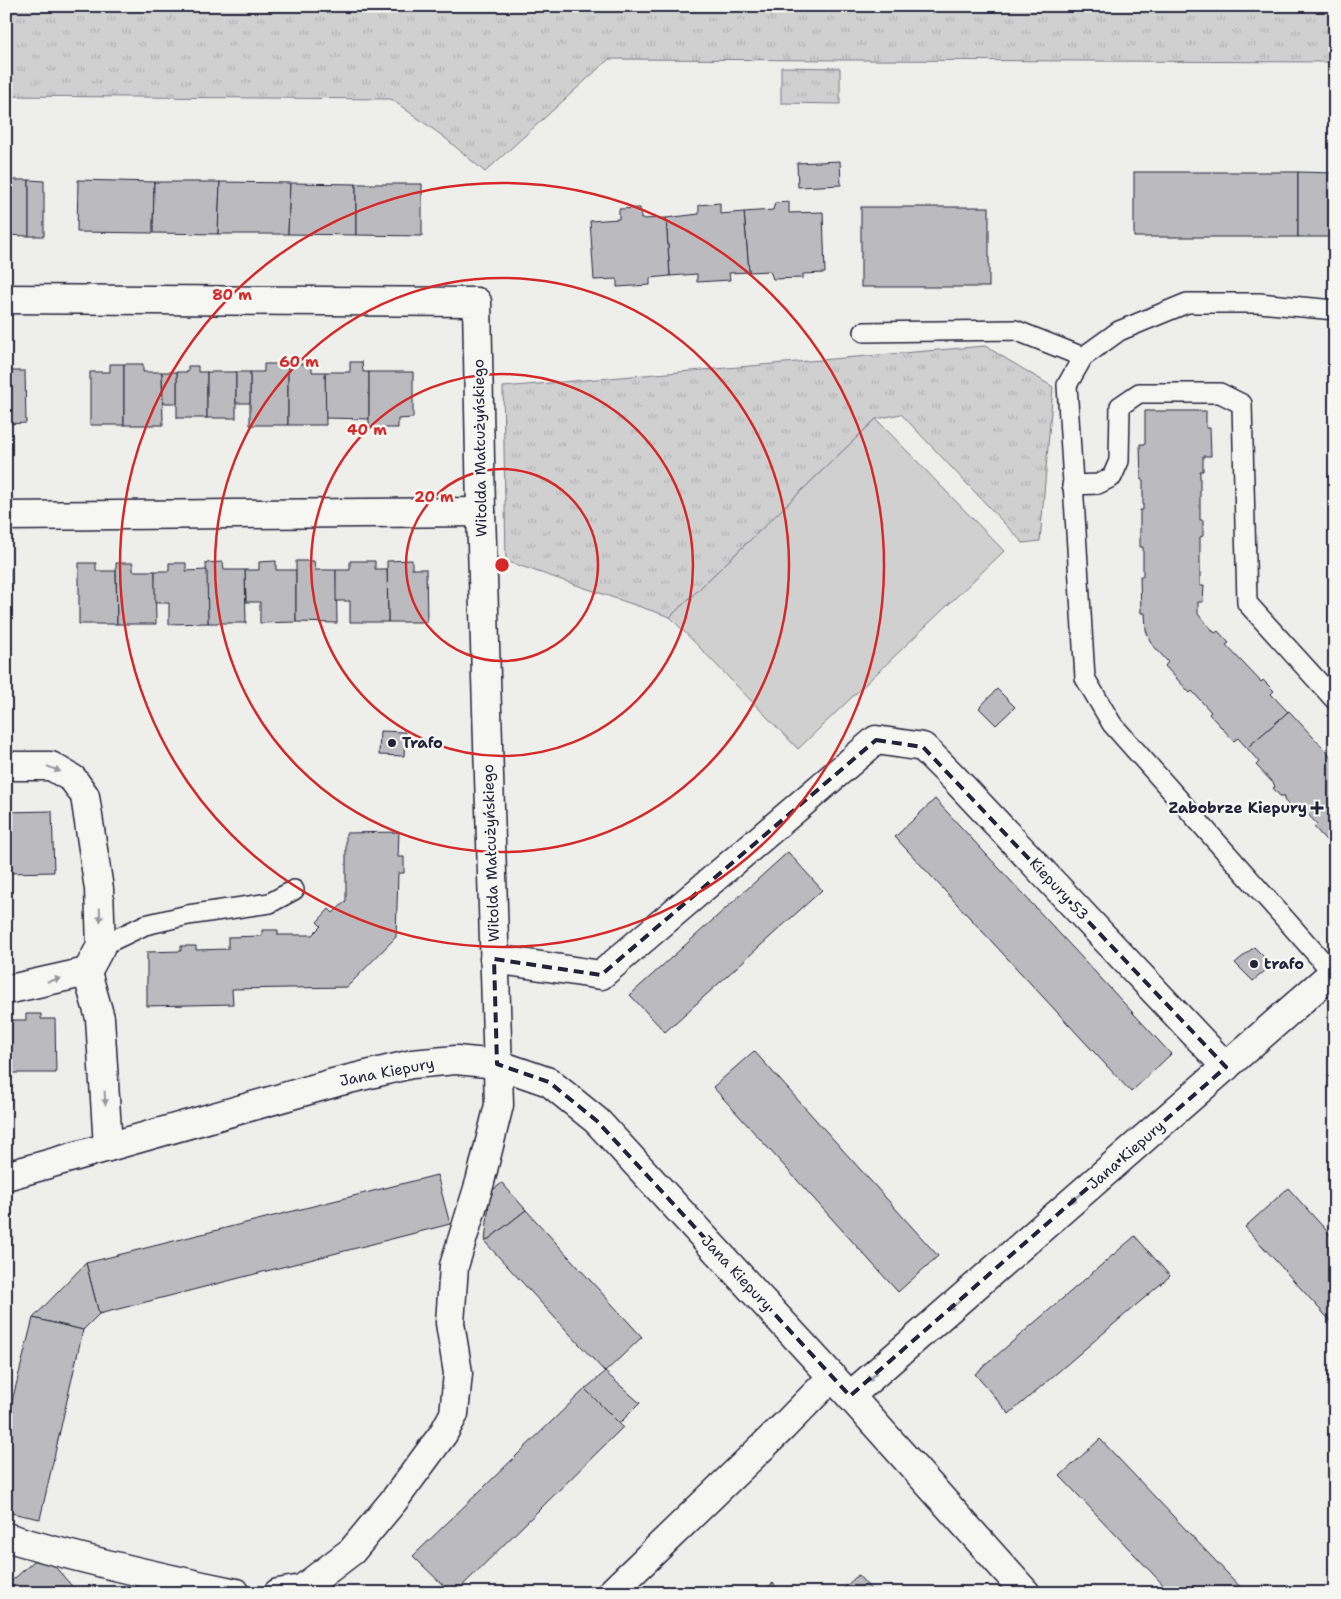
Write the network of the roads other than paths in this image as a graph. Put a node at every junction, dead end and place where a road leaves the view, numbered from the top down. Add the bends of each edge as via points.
1 (6, 299) edge
2 (1335, 310) edge
3 (864, 332) dead end
4 (1083, 357) junction
5 (1072, 485) junction
6 (481, 512) junction
7 (6, 516) edge
8 (1335, 700) edge
9 (6, 766) edge
10 (294, 890) dead end
11 (101, 946) junction
12 (494, 959) junction
13 (87, 972) junction
14 (1334, 973) edge
15 (6, 990) edge
16 (497, 1064) junction
17 (1226, 1067) junction
18 (108, 1147) junction
19 (6, 1176) edge
20 (832, 1377) junction
21 (850, 1396) junction
22 (6, 1537) edge
23 (236, 1593) edge
24 (278, 1593) edge
25 (611, 1593) edge
26 (1026, 1593) edge

1 - 6 street, Witolda Małcużyńskiego via 477,302
2 - 4 lane via 1259,303 1187,303 1119,332
3 - 4 lane via 1014,330
4 - 5 lane via 1067,385
5 - 8 lane via 1098,484 1112,477 1119,461 1120,406 1139,393 1220,393 1242,404 1247,603
5 - 14 lane via 1085,678 1112,724
6 - 7 street
6 - 12 street, Witolda Małcużyńskiego
9 -> 11 street via 51,766 73,779 85,796 99,889
10 - 11 lane via 270,903 145,925
11 - 13 street
12 - 16 street, Witolda Małcużyńskiego
12 - 17 street, Kiepury 53 via 601,975 876,740 923,747
15 -> 13 street
13 -> 18 street via 100,1018
14 - 17 street, Jana Kiepury
16 - 18 street, Jana Kiepury via 456,1060 412,1064
16 - 20 street, Jana Kiepury via 549,1082 597,1121
16 - 24 street, Witolda Małcużyńskiego via 499,1105 454,1266 450,1323 458,1373 454,1414 396,1499 352,1551 302,1589
17 -> 21 street, Jana Kiepury
18 - 19 street, Jana Kiepury
20 - 21 street, Jana Kiepury
20 - 25 street
21 - 26 street, Jana Kiepury
22 - 23 street via 58,1553

